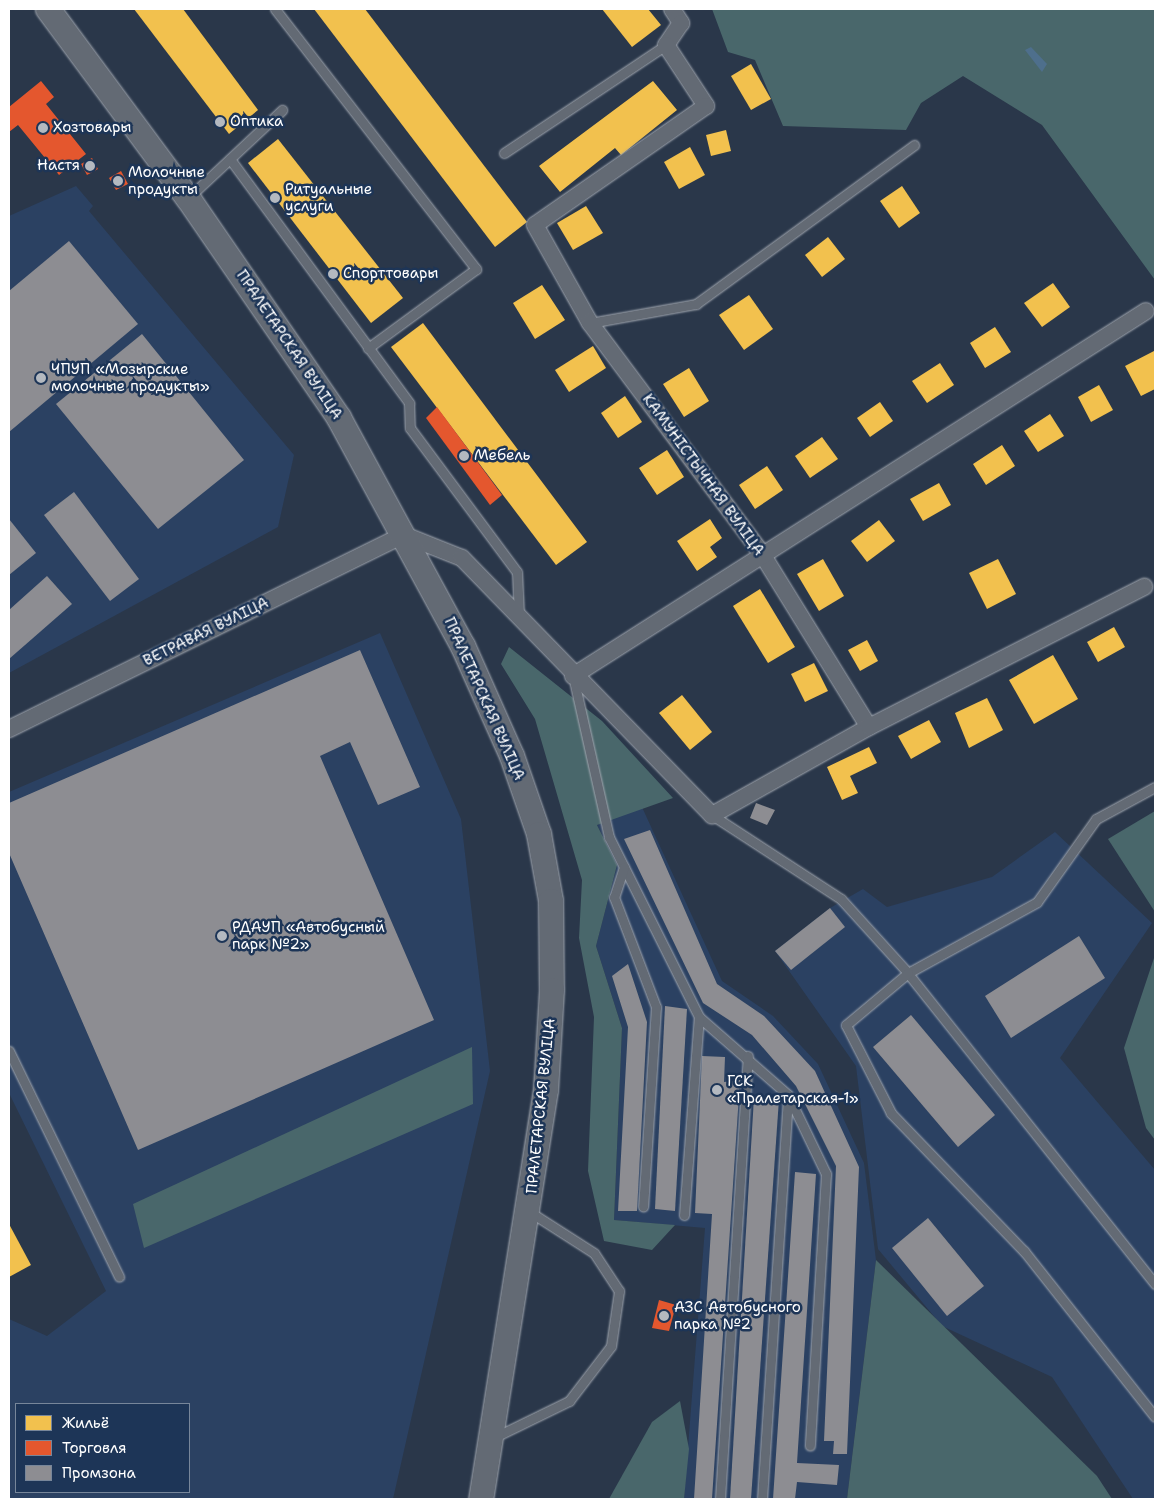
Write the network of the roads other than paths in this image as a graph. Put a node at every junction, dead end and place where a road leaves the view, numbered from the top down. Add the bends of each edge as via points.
1 (275, 9) edge
2 (672, 9) edge
3 (53, 10) edge
4 (666, 45) junction
5 (282, 110) dead end
6 (914, 146) dead end
7 (504, 153) dead end
8 (230, 159) junction
9 (188, 198) junction
10 (1146, 311) dead end
11 (590, 322) junction
12 (368, 348) junction
13 (404, 535) junction
14 (762, 554) junction
15 (1144, 587) dead end
16 (519, 622) junction
17 (573, 676) junction
18 (869, 728) junction
19 (9, 729) edge
20 (1155, 787) edge
21 (712, 816) junction
22 (624, 867) junction
23 (908, 973) junction
24 (699, 1017) junction
25 (9, 1051) edge
26 (748, 1056) junction
27 (788, 1095) junction
28 (643, 1207) dead end
29 (530, 1212) junction
30 (684, 1215) dead end
31 (119, 1277) dead end
32 (1155, 1284) edge
33 (1155, 1417) edge
34 (491, 1439) junction
35 (810, 1446) dead end
36 (481, 1499) edge
37 (720, 1499) edge
38 (762, 1499) edge

1 - 12 lane via 476,269
2 - 4 street via 681,23
3 - 9 main road, ПРАЛЕТАРСКАЯ ВУЛІЦА
4 - 7 lane
4 - 11 street, КАМУНІСТЫЧНАЯ ВУЛІЦА via 706,106 535,225
5 - 8 lane
6 - 11 lane via 696,304
8 - 9 lane
8 - 12 lane
9 - 13 main road, ПРАЛЕТАРСКАЯ ВУЛІЦА via 340,418
10 - 14 street
11 - 14 street, КАМУНІСТЫЧНАЯ ВУЛІЦА
12 - 16 lane via 409,402 410,428 517,572
13 - 16 street via 462,558
13 - 19 street, ВЕТРАВАЯ ВУЛІЦА
13 - 29 main road, ПРАЛЕТАРСКАЯ ВУЛІЦА via 463,646 512,756 539,834 551,901 552,990 546,1090
14 - 17 street
14 - 18 street, КАМУНІСТЫЧНАЯ ВУЛІЦА
15 - 18 street
16 - 17 street
17 - 21 street
17 - 22 lane via 609,837
18 - 21 street
20 - 23 lane via 1096,819 1037,902
21 - 23 lane via 841,899
22 - 24 lane
22 - 28 lane via 614,897 656,1007
23 - 32 lane
23 - 33 lane via 846,1025 890,1113 1024,1251
24 - 26 lane
24 - 30 lane
25 - 31 lane
26 - 27 lane
26 - 37 lane
27 - 35 lane via 826,1174
27 - 38 lane
29 - 34 main road, ПРАЛЕТАРСКАЯ ВУЛІЦА
29 - 34 lane via 594,1253 619,1290 611,1346 569,1401
34 - 36 main road, ПРАЛЕТАРСКАЯ ВУЛІЦА

